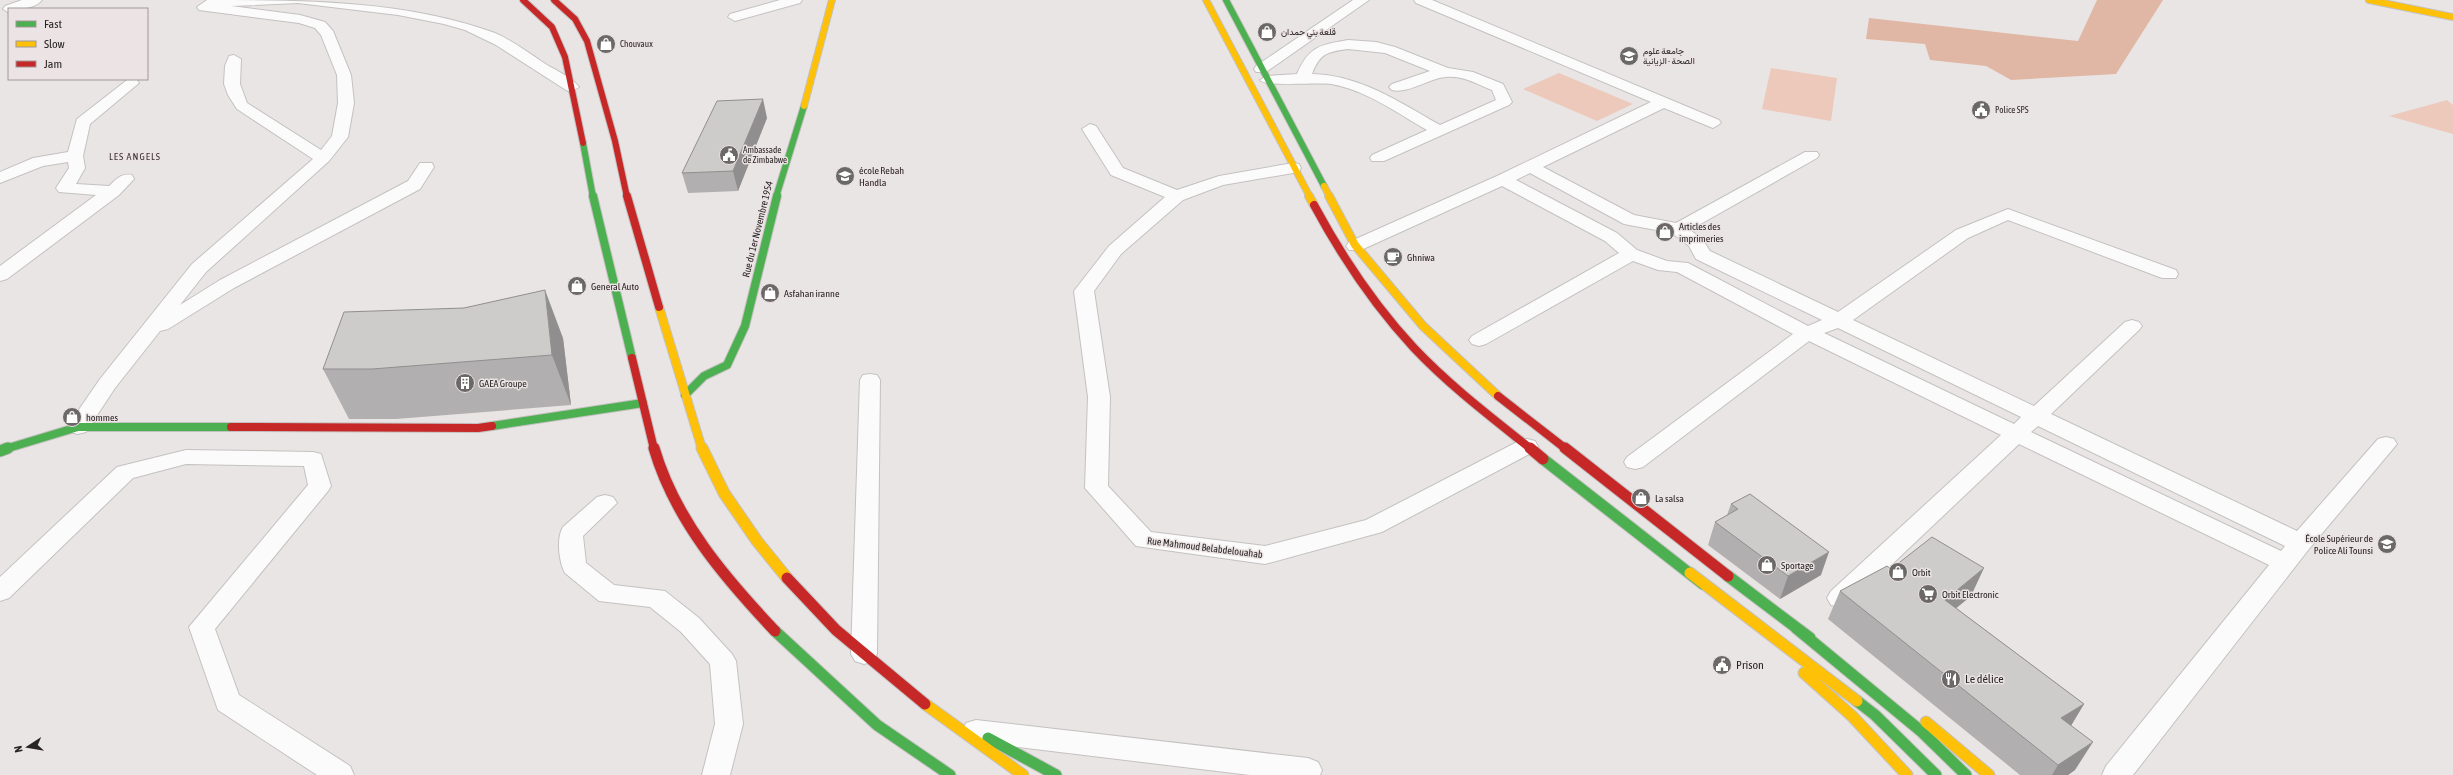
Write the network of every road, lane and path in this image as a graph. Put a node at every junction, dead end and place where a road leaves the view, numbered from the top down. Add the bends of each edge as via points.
1 (35, 0) edge
2 (295, 0) edge
3 (300, 0) edge
4 (523, 0) edge
5 (554, 0) edge
6 (795, 0) edge
7 (832, 0) edge
8 (1206, 0) edge
9 (1226, 0) edge
10 (1362, 0) edge
11 (1421, 0) edge
12 (2369, 0) edge
13 (2396, 0) edge
14 (13, 8) edge
15 (2453, 11) edge
16 (735, 17) dead end
17 (2453, 17) edge
18 (234, 59) dead end
19 (1443, 71) junction
20 (1264, 74) junction
21 (1303, 78) junction
22 (132, 82) dead end
23 (571, 87) junction
24 (1397, 87) dead end
25 (1664, 102) junction
26 (1713, 123) dead end
27 (1090, 129) dead end
28 (1438, 130) junction
29 (1811, 155) dead end
30 (75, 156) junction
31 (323, 158) junction
32 (1378, 158) dead end
33 (1529, 166) junction
34 (426, 167) dead end
35 (1293, 168) junction
36 (0, 178) edge
37 (1503, 180) junction
38 (1177, 196) junction
39 (1678, 229) junction
40 (1356, 246) junction
41 (1631, 254) junction
42 (1703, 255) junction
43 (1681, 267) junction
44 (2169, 274) dead end
45 (0, 275) edge
46 (1838, 321) junction
47 (2132, 326) dead end
48 (147, 333) junction
49 (1807, 333) junction
50 (1480, 340) dead end
51 (870, 380) dead end
52 (685, 395) junction
53 (643, 403) junction
54 (2036, 416) junction
55 (78, 427) junction
56 (2018, 434) junction
57 (2386, 444) dead end
58 (1527, 446) junction
59 (0, 451) edge
60 (1635, 462) dead end
61 (605, 503) dead end
62 (2300, 543) junction
63 (2285, 563) junction
64 (1690, 572) junction
65 (0, 592) edge
66 (1840, 598) dead end
67 (1796, 628) junction
68 (864, 654) junction
69 (918, 700) junction
70 (882, 728) junction
71 (976, 731) junction
72 (1308, 770) dead end
73 (340, 775) edge
74 (716, 775) edge
75 (936, 775) edge
76 (950, 775) edge
77 (1023, 775) edge
78 (1056, 775) edge
79 (1907, 775) edge
80 (1936, 775) edge
81 (1966, 775) edge
82 (1989, 775) edge
83 (2116, 775) edge

1 - 14 street
2 - 31 street via 211,3 204,7 300,19 320,25 328,34 344,75 346,103 340,137
3 - 23 street via 381,8 464,24 492,36
4 - 23 main road via 552,28 561,44
5 - 52 main road via 575,19 587,41 615,141 625,188
6 - 16 street
7 - 52 main road, Rue du 1er Novembre 1954 via 810,88 775,201 745,326 727,365 704,376
8 - 35 main road
9 - 20 main road
10 - 20 street
11 - 25 street
12 - 17 main road
13 - 15 main road
18 - 31 street via 230,78 235,97 242,106
19 - 21 street via 1392,50 1362,44 1341,45 1320,51 1312,58
19 - 24 street
19 - 28 street via 1465,72 1498,87 1504,102
20 - 21 street
20 - 40 main road
21 - 28 street via 1333,80 1352,85
22 - 30 street via 83,122
23 - 53 main road via 597,220
25 - 26 street
25 - 33 street
27 - 38 street via 1117,170
28 - 32 street
29 - 39 street
30 - 36 street via 39,162
30 - 45 street via 77,168 65,188 120,185
31 - 48 street via 198,268
33 - 37 street
33 - 39 street via 1630,220
34 - 48 street via 414,184 227,284
35 - 38 street, Rue Mahmoud Belabdelouahab via 1219,181
35 - 58 main road via 1338,251 1384,314 1416,350 1453,385
37 - 40 street
37 - 41 street via 1611,237
38 - 58 street, Rue Mahmoud Belabdelouahab via 1115,250 1084,291 1099,397 1096,488 1144,540 1265,554 1374,526
39 - 42 street via 1696,243
40 - 67 main road via 1423,326 1495,394
41 - 43 street via 1665,266
41 - 50 street
42 - 43 street
42 - 46 street
43 - 49 street
44 - 46 street via 2008,214 1962,234
46 - 49 street
46 - 54 street
47 - 54 street
48 - 55 street via 107,384
49 - 56 street
49 - 60 street
51 - 68 street
52 - 68 main road via 698,441 713,476 735,511 786,575 835,628
53 - 55 main road via 478,428
53 - 70 main road via 660,468 672,495 697,536 776,633
54 - 56 street
54 - 62 street
55 - 59 main road
56 - 63 street
56 - 66 street
57 - 62 street
58 - 64 main road via 1589,497
61 - 74 street via 571,533 574,568 608,594 656,598 690,625 723,661 729,724
62 - 63 street
63 - 83 street
64 - 79 main road via 1852,716
64 - 80 main road via 1875,715
65 - 73 street via 125,472 186,457 313,459 320,486 202,627 228,702
67 - 81 main road via 1922,732
67 - 82 main road via 1940,732
68 - 69 main road
69 - 71 main road
69 - 77 main road
70 - 75 main road
70 - 76 main road
71 - 72 street
71 - 78 main road

